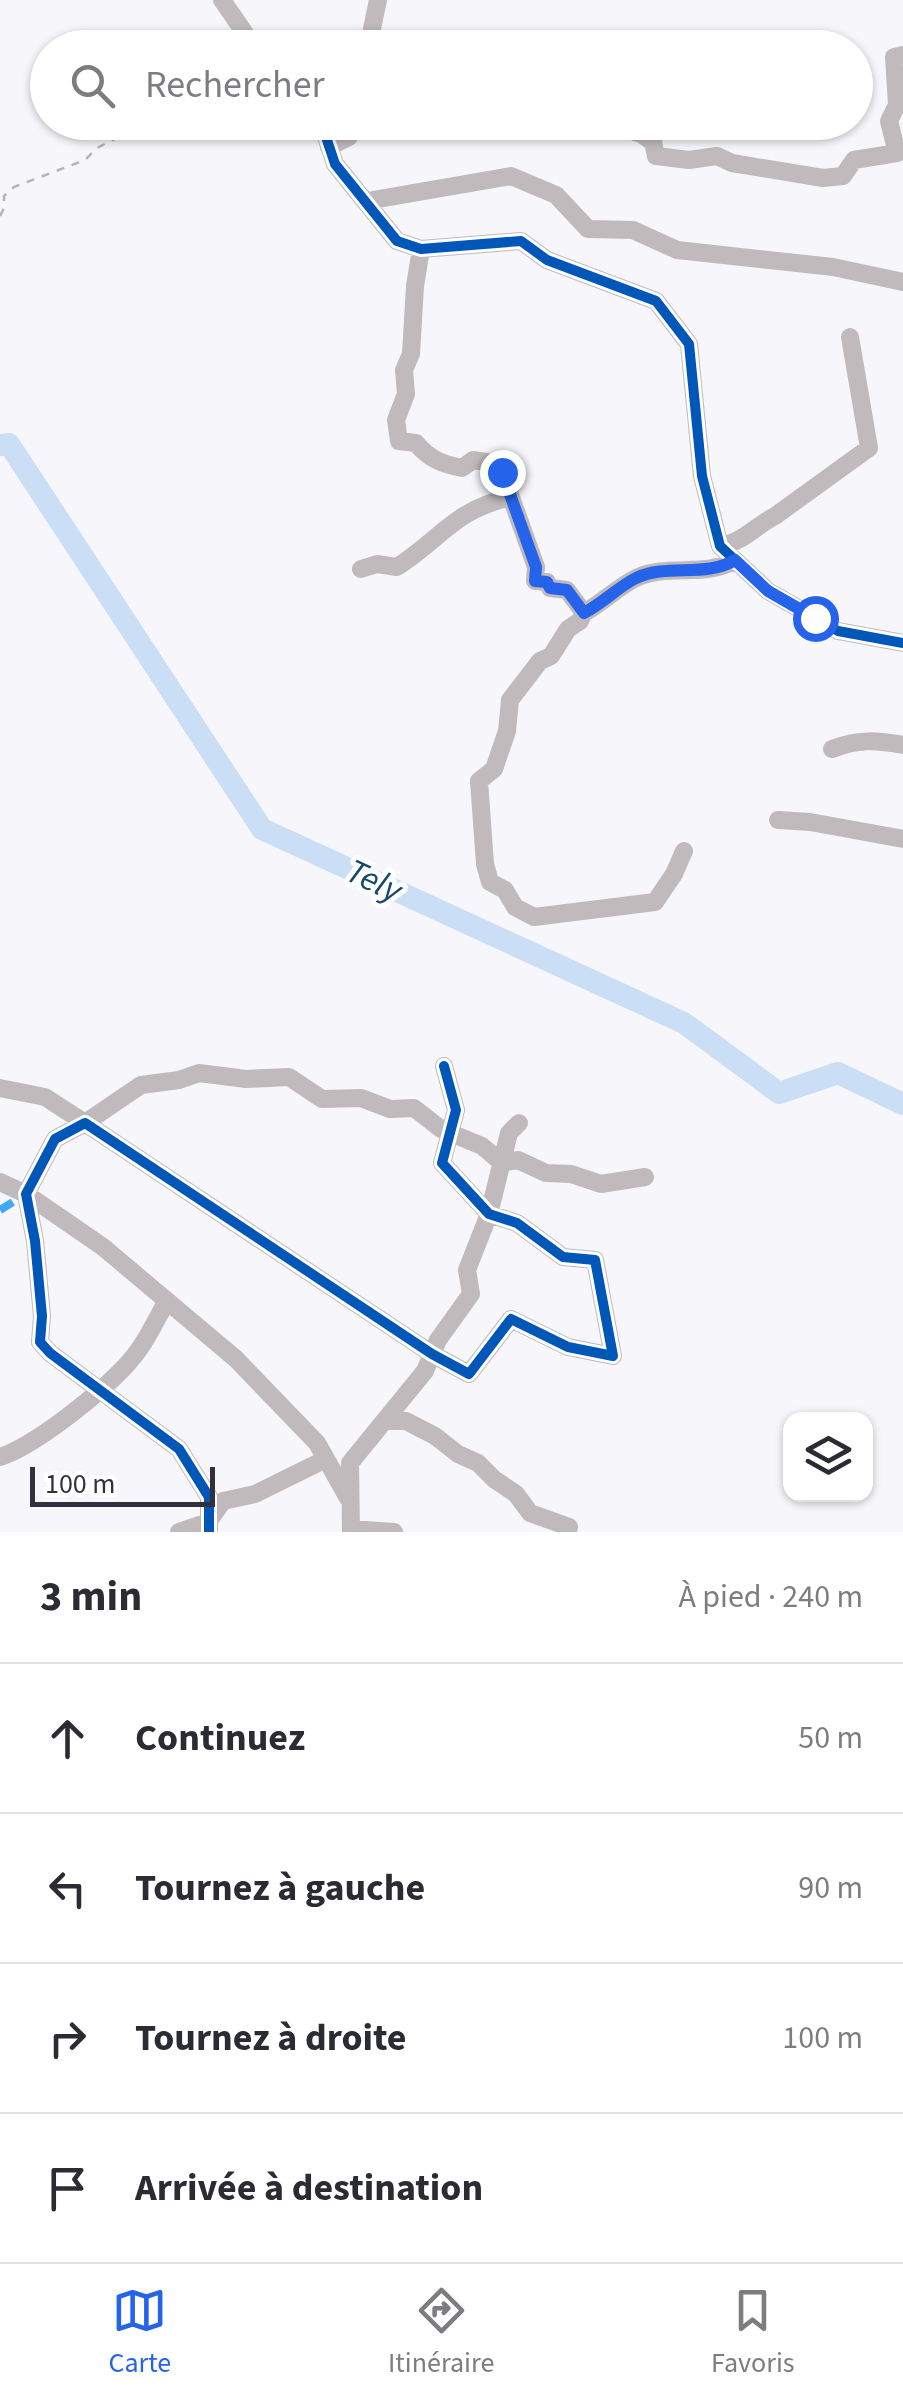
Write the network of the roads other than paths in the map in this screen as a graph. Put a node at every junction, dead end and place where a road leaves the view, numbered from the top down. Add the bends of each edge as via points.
1 (222, 0) edge
2 (378, 0) edge
3 (245, 30) edge
4 (372, 30) edge
5 (903, 56) edge
6 (327, 140) edge
7 (343, 140) edge
8 (650, 140) edge
9 (899, 144) edge
10 (330, 147) junction
11 (367, 202) junction
12 (421, 250) junction
13 (903, 282) edge
14 (850, 337) dead end
15 (511, 497) junction
16 (720, 546) junction
17 (735, 560) junction
18 (361, 569) dead end
19 (584, 613) junction
20 (903, 644) edge
21 (903, 745) edge
22 (832, 749) dead end
23 (778, 820) dead end
24 (903, 840) edge
25 (684, 851) dead end
26 (444, 1066) dead end
27 (0, 1088) edge
28 (86, 1122) junction
29 (518, 1123) dead end
30 (451, 1130) junction
31 (502, 1162) junction
32 (646, 1177) dead end
33 (0, 1182) edge
34 (26, 1194) junction
35 (489, 1214) junction
36 (167, 1301) junction
37 (432, 1354) junction
38 (99, 1388) junction
39 (386, 1422) junction
40 (0, 1457) edge
41 (326, 1459) junction
42 (348, 1498) junction
43 (209, 1527) edge
44 (351, 1531) edge
45 (178, 1532) edge
46 (394, 1532) edge
47 (568, 1532) edge

1 - 3 street
2 - 4 street
5 - 9 street via 894,57 898,105 889,121
6 - 10 street
7 - 10 street
8 - 9 street via 656,156 718,156 823,178 843,176 854,160 897,153
10 - 11 street via 335,164
11 - 12 street via 397,241
11 - 13 street via 511,176 556,195 588,229 632,230 676,250 833,267
12 - 15 street via 406,394 396,420 399,441 416,443 442,464 486,462 502,472
12 - 16 street via 521,241 547,260 656,301 689,344 702,476
14 - 16 street via 869,448 731,545
15 - 18 street via 452,521 397,567
15 - 19 street via 535,581 567,590
16 - 17 street
17 - 19 street via 722,568 635,578
17 - 20 street via 768,591 838,631
19 - 25 street via 510,700 494,769 478,781 490,882 534,918 655,902
21 - 22 street via 853,741
23 - 24 street
26 - 30 street via 456,1110
27 - 28 street via 44,1097
28 - 30 street via 141,1085 200,1073 289,1077 322,1099 414,1108
28 - 34 street via 55,1139
28 - 37 street
29 - 31 street
30 - 31 street
30 - 35 street via 442,1163
31 - 32 street via 518,1160 546,1174 601,1184
31 - 35 street
33 - 34 street
34 - 36 street
34 - 38 street via 40,1342
35 - 37 street via 467,1270 470,1294
35 - 37 street via 517,1223 563,1257 595,1260 613,1356 568,1347 511,1319 469,1374
36 - 38 street via 140,1348
36 - 41 street via 236,1359
37 - 39 street
38 - 40 street via 50,1432
38 - 43 street via 180,1448 209,1497
39 - 42 street via 350,1464
39 - 47 street via 406,1421 435,1436 478,1463 530,1513
41 - 42 street
41 - 43 street via 223,1502
42 - 44 street
43 - 45 street
44 - 46 street

